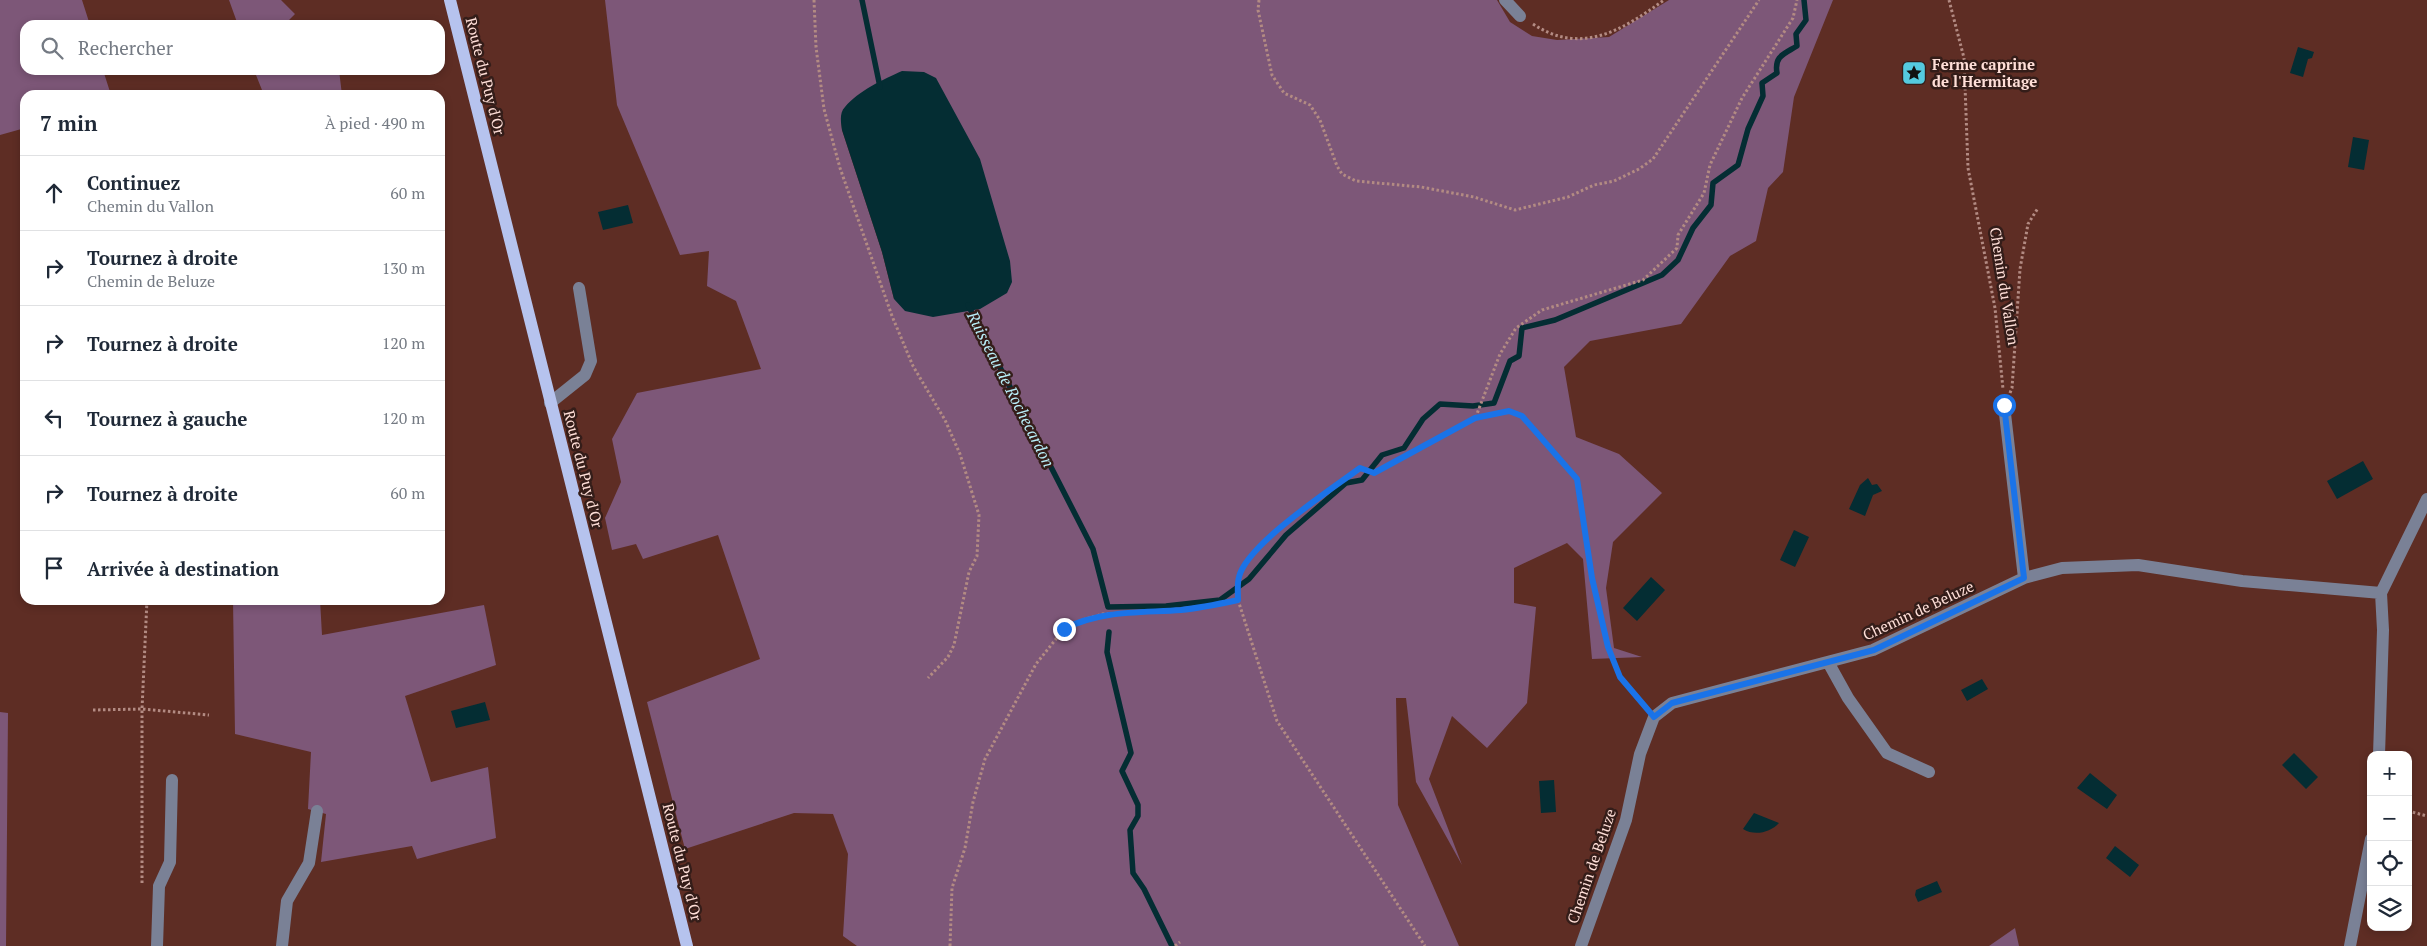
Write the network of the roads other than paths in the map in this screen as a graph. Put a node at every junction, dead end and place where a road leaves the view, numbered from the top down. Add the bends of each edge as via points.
1 (450, 0) edge
2 (1505, 0) edge
3 (1520, 16) road end
4 (579, 288) dead end
5 (550, 404) junction
6 (2004, 405) road end
7 (2427, 499) edge
8 (2024, 578) junction
9 (2381, 594) junction
10 (1828, 662) junction
11 (2379, 751) edge
12 (1929, 772) dead end
13 (172, 780) dead end
14 (317, 811) dead end
15 (2371, 841) edge
16 (157, 946) edge
17 (282, 946) edge
18 (687, 946) edge
19 (1581, 946) edge
20 (2350, 946) edge

1 - 5 main road, Route du Puy d'Or
2 - 3 street
4 - 5 street via 592,361 585,376
5 - 18 main road, Route du Puy d'Or
6 - 8 street
7 - 9 street
8 - 9 street, Chemin de Beluze via 2062,568 2138,564 2242,581
8 - 10 street, Chemin de Beluze via 1874,650
9 - 11 street via 2384,630
10 - 12 street via 1848,698 1887,753
10 - 19 street, Chemin de Beluze via 1672,703 1654,717 1640,754 1626,820
13 - 16 street via 170,862 159,886
14 - 17 street via 309,863 287,900
15 - 20 street

